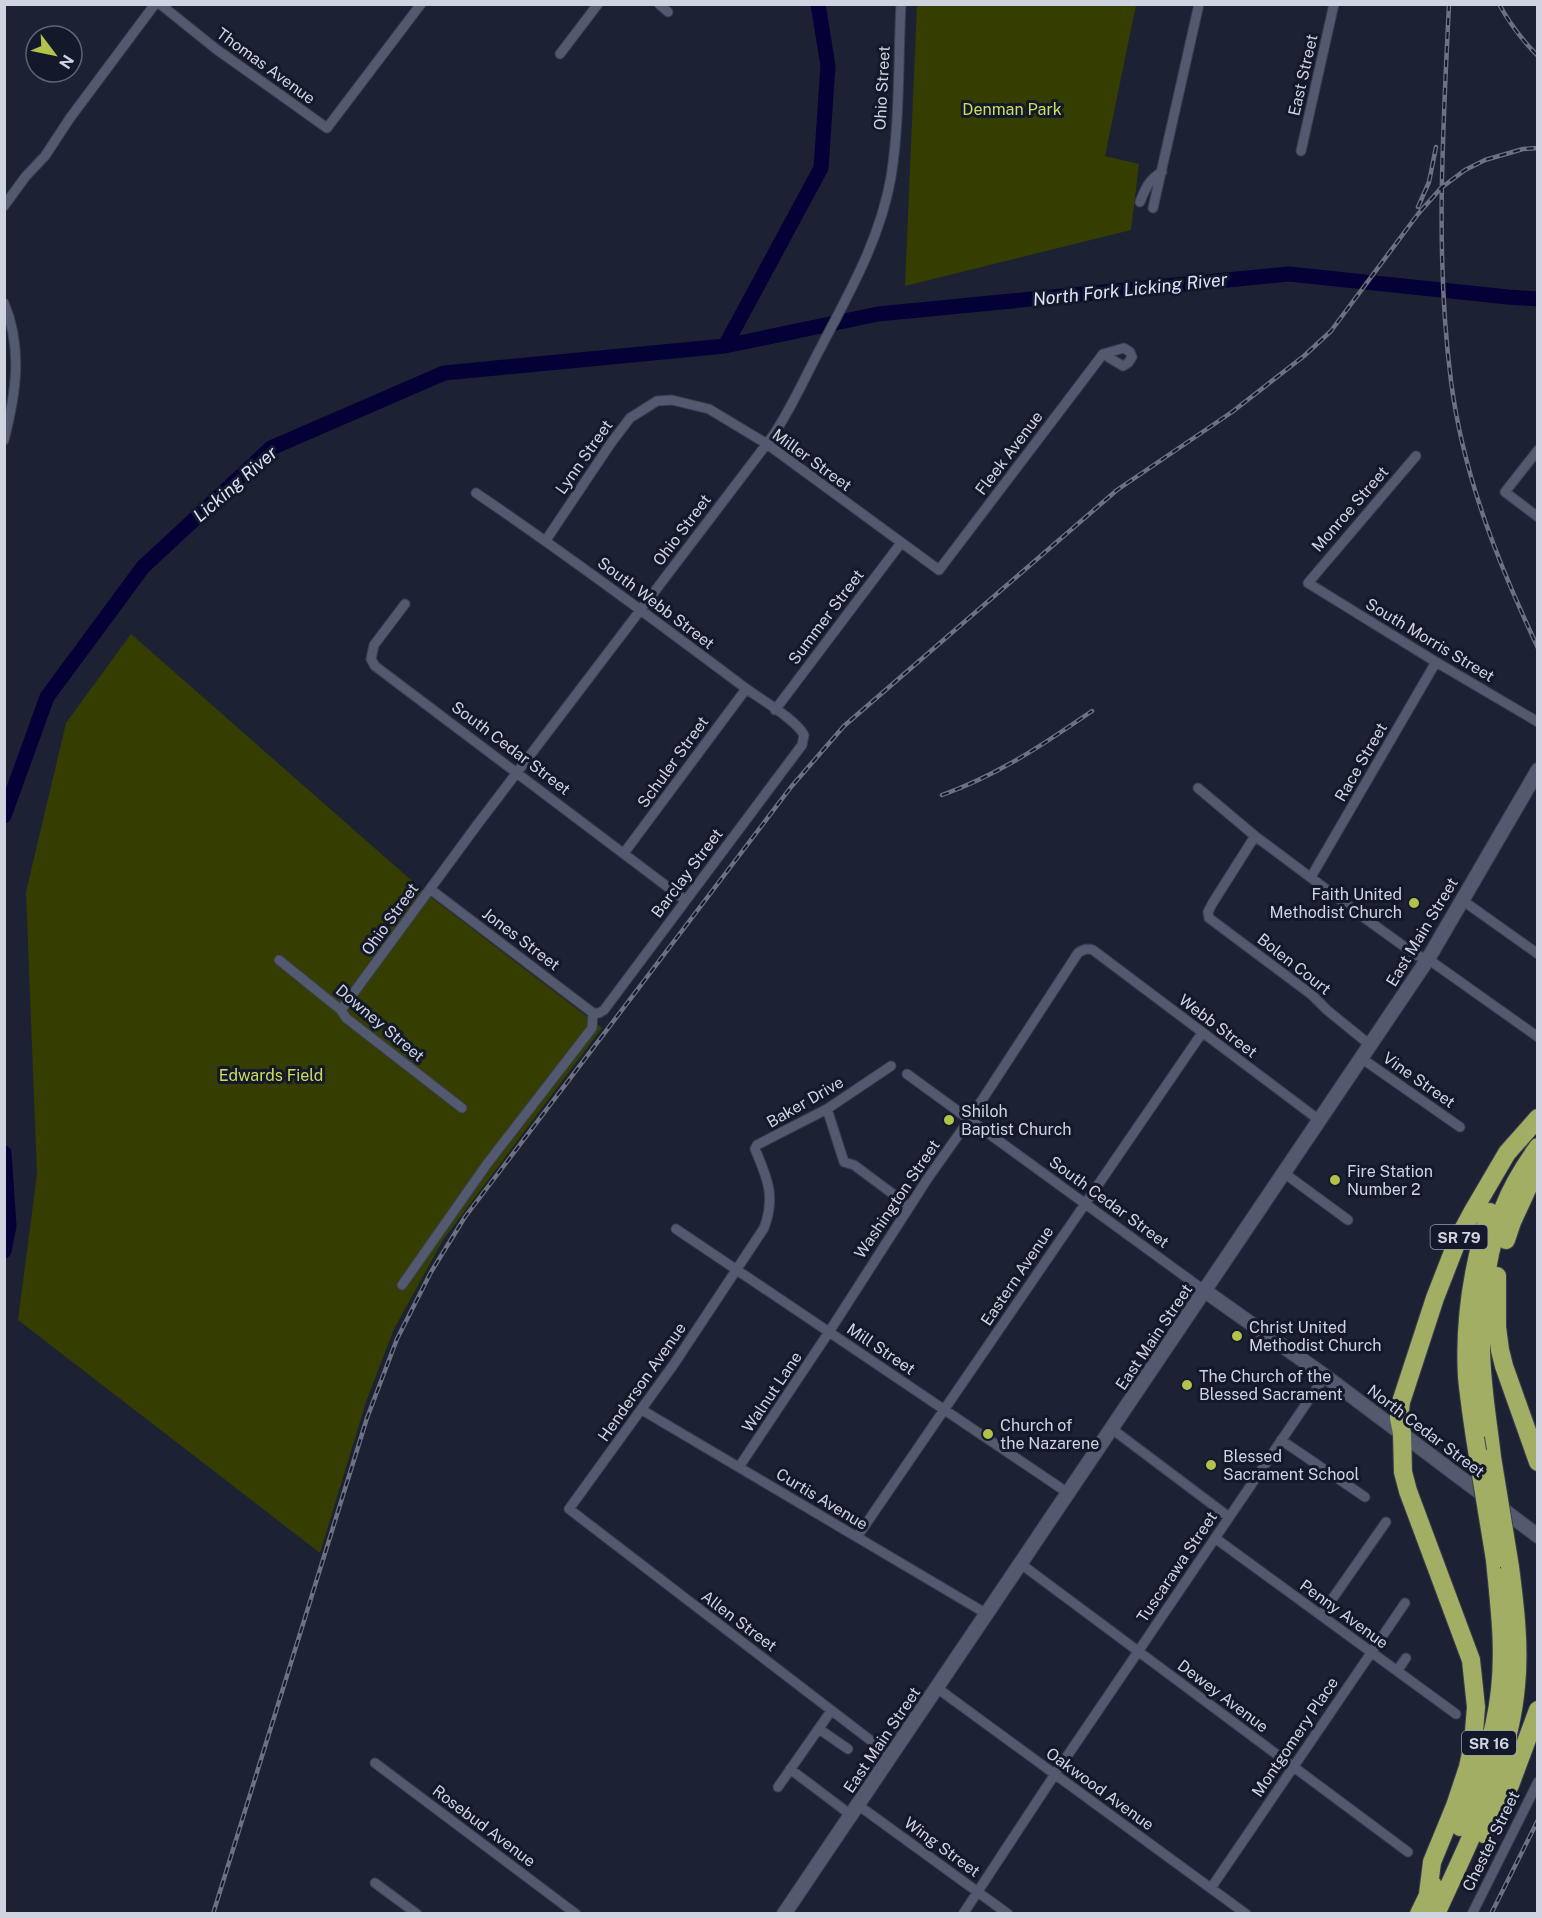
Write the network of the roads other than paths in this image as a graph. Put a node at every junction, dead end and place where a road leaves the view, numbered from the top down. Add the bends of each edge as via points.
1 (158, 4) edge
2 (421, 4) edge
3 (598, 4) edge
4 (659, 4) edge
5 (901, 4) edge
6 (1199, 4) edge
7 (1334, 4) edge
8 (668, 12) dead end
9 (560, 54) dead end
10 (1301, 151) dead end
11 (1162, 172) junction
12 (1140, 202) dead end
13 (4, 206) edge
14 (1153, 208) dead end
15 (4, 303) edge
16 (1103, 354) dead end
17 (657, 400) joint
18 (4, 440) edge
19 (767, 444) junction
20 (1538, 450) edge
21 (1416, 456) dead end
22 (476, 493) dead end
23 (1538, 517) edge
24 (546, 540) junction
25 (902, 543) junction
26 (939, 570) joint
27 (1308, 583) joint
28 (405, 604) dead end
29 (641, 609) junction
30 (1436, 662) junction
31 (746, 689) junction
32 (775, 710) junction
33 (1538, 722) edge
34 (802, 745) joint
35 (1538, 770) edge
36 (518, 772) junction
37 (1198, 788) dead end
38 (1255, 836) junction
39 (624, 853) junction
40 (1311, 877) junction
41 (430, 889) junction
42 (685, 900) junction
43 (1462, 900) junction
44 (1538, 954) edge
45 (1099, 955) joint
46 (1428, 959) junction
47 (279, 960) dead end
48 (341, 1010) junction
49 (593, 1013) junction
50 (1202, 1033) junction
51 (1538, 1037) edge
52 (1370, 1045) junction
53 (1361, 1058) junction
54 (891, 1066) dead end
55 (907, 1074) dead end
56 (462, 1108) dead end
57 (827, 1109) junction
58 (969, 1120) junction
59 (1319, 1120) junction
60 (1533, 1124) edge
61 (1460, 1127) dead end
62 (1538, 1146) edge
63 (1538, 1168) edge
64 (1284, 1173) junction
65 (1085, 1204) junction
66 (909, 1206) junction
67 (1348, 1220) dead end
68 (676, 1229) dead end
69 (736, 1269) junction
70 (402, 1285) dead end
71 (1205, 1290) junction
72 (829, 1332) junction
73 (1325, 1376) junction
74 (642, 1410) junction
75 (944, 1410) junction
76 (1112, 1429) junction
77 (1402, 1433) junction
78 (1281, 1440) junction
79 (1538, 1462) edge
80 (739, 1467) junction
81 (1068, 1493) junction
82 (1365, 1497) dead end
83 (569, 1509) joint
84 (1229, 1517) junction
85 (1386, 1522) dead end
86 (1538, 1536) edge
87 (857, 1537) junction
88 (1215, 1538) junction
89 (1503, 1563) junction
90 (1021, 1564) junction
91 (1405, 1603) dead end
92 (987, 1614) junction
93 (1321, 1615) junction
94 (1138, 1651) junction
95 (1372, 1652) junction
96 (1406, 1658) dead end
97 (1397, 1671) junction
98 (937, 1688) junction
99 (1538, 1710) edge
100 (831, 1711) junction
101 (1456, 1714) dead end
102 (819, 1729) junction
103 (848, 1749) dead end
104 (891, 1756) junction
105 (375, 1763) dead end
106 (1293, 1767) junction
107 (790, 1770) junction
108 (1055, 1774) junction
109 (1538, 1782) edge
110 (778, 1787) dead end
111 (855, 1810) junction
112 (1408, 1852) dead end
113 (375, 1882) dead end
114 (1211, 1888) junction
115 (978, 1892) junction
116 (1428, 1894) junction
117 (417, 1914) edge
118 (576, 1914) edge
119 (784, 1914) edge
120 (963, 1914) edge
121 (1008, 1914) edge
122 (1246, 1914) edge
123 (1419, 1914) edge
124 (1436, 1914) edge
125 (1444, 1914) edge
126 (1472, 1914) edge

1 - 2 street, Thomas Avenue via 327,128
1 - 13 street
3 - 9 street
4 - 8 street
5 - 19 street, Ohio Street via 896,130 882,216 854,284
6 - 11 street
7 - 10 street, East Street
11 - 12 street via 1148,182
11 - 14 street
15 - 18 street via 12,323 17,374
16 - 26 street, Fleek Avenue
17 - 19 street, Miller Street via 709,409
17 - 24 street, Lynn Street via 630,418
19 - 25 street, Miller Street
19 - 29 street, Ohio Street
20 - 23 street via 1505,492
21 - 27 street, Monroe Street
22 - 24 street, South Webb Street
24 - 29 street, South Webb Street
25 - 26 street, Miller Street
25 - 32 street, Summer Street
27 - 30 street, South Morris Street
28 - 36 street, South Cedar Street via 374,645 371,659 375,666
29 - 31 street, South Webb Street
29 - 36 street, Ohio Street
30 - 33 street, South Morris Street
30 - 40 street, Race Street
31 - 32 street, South Webb Street
31 - 39 street, Schuler Street
32 - 34 street, South Webb Street via 802,730
34 - 42 street, Barclay Street
35 - 43 main road, East Main Street
36 - 39 street, South Cedar Street
36 - 41 street, Ohio Street
37 - 38 street
38 - 40 street
38 - 52 street, Bolen Court via 1208,915
39 - 42 street, South Cedar Street
40 - 46 street via 1416,955
41 - 48 street, Ohio Street
41 - 49 street, Jones Street
42 - 49 street, Barclay Street via 604,1010
43 - 44 street
43 - 46 main road, East Main Street
45 - 50 street, Webb Street
45 - 58 street, Washington Street via 1088,949 1078,953
46 - 51 street
46 - 52 main road, East Main Street
47 - 48 street, Downey Street
48 - 56 street, Downey Street via 346,1018
49 - 70 street via 592,1028 487,1164
50 - 59 street, Webb Street
50 - 65 street, Eastern Avenue
52 - 53 main road, East Main Street
53 - 59 main road, East Main Street
53 - 61 street, Vine Street
54 - 57 street, Baker Drive
55 - 58 street, South Cedar Street
57 - 66 street via 844,1162 854,1165
57 - 69 street, Baker Drive via 755,1149 771,1203 764,1227
58 - 65 street, South Cedar Street
58 - 66 street, Washington Street
59 - 64 main road, East Main Street
60 - 77 highway, SR 79 via 1507,1154 1458,1239 1401,1402
60 - 89 highway, SR 16, bridge via 1493,1203 1482,1236 1467,1347 1475,1438
62 - 89 highway, SR 16, bridge via 1504,1207 1485,1287 1481,1348
63 - 79 highway, SR 79 via 1512,1222 1501,1257 1496,1305 1504,1366
64 - 67 street
64 - 71 main road, East Main Street
65 - 71 street, South Cedar Street
65 - 75 street, Eastern Avenue
66 - 72 street, Washington Street
68 - 69 street, Mill Street
69 - 72 street, Mill Street
69 - 74 street, Henderson Avenue
71 - 73 main road, North Cedar Street
71 - 76 main road, East Main Street
72 - 75 street, Mill Street
72 - 80 street, Walnut Lane
73 - 77 main road, North Cedar Street
73 - 78 street, Tuscarawa Street
74 - 80 street, Curtis Avenue
74 - 83 street, Henderson Avenue
75 - 81 street, Mill Street
75 - 87 street, Eastern Avenue
76 - 81 main road, East Main Street
76 - 84 street
77 - 86 main road, North Cedar Street
77 - 116 highway via 1403,1472 1408,1491 1471,1660 1476,1707 1468,1767 1432,1862
78 - 82 street
78 - 84 street, Tuscarawa Street
80 - 87 street, Curtis Avenue
81 - 90 main road, East Main Street
83 - 100 street, Allen Street
84 - 88 street, Tuscarawa Street
85 - 93 street
87 - 92 street, Curtis Avenue
88 - 93 street, Penny Avenue
88 - 94 street, Tuscarawa Street
89 - 116 highway, SR 16 via 1500,1691 1495,1718 1478,1784
89 - 124 highway, SR 16 via 1518,1652 1511,1720 1479,1820
90 - 92 main road, East Main Street
90 - 94 street, Dewey Avenue
91 - 95 street, Montgomery Place
92 - 98 main road, East Main Street
93 - 95 street, Penny Avenue
94 - 106 street, Dewey Avenue
94 - 108 street, Tuscarawa Street
95 - 97 street, Penny Avenue
95 - 106 street, Montgomery Place
96 - 97 street
97 - 101 street, Penny Avenue
98 - 104 main road, East Main Street
98 - 108 street, Oakwood Avenue
99 - 125 highway via 1509,1785
100 - 102 street
100 - 104 street, Allen Street
102 - 103 street
102 - 107 street
104 - 111 main road, East Main Street
105 - 118 street, Rosebud Avenue
106 - 112 street, Dewey Avenue
106 - 114 street, Montgomery Place
107 - 110 street
107 - 111 street, Wing Street
108 - 114 street, Oakwood Avenue
108 - 115 street, Tuscarawa Street
109 - 126 street, Chester Street
111 - 115 street, Wing Street
111 - 119 main road, East Main Street
113 - 117 street
114 - 122 street, Oakwood Avenue
115 - 120 street, Tuscarawa Street
115 - 121 street, Wing Street
116 - 123 highway, SR 16

